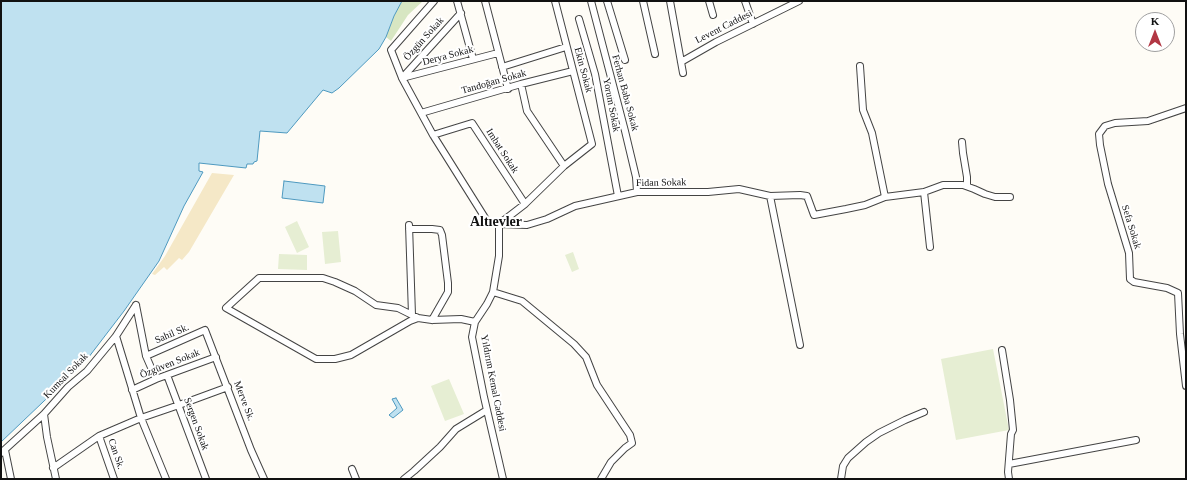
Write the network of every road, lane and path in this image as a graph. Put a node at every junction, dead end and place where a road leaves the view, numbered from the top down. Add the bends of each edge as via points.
1 (434, 1) edge
2 (457, 1) edge
3 (485, 1) edge
4 (555, 1) edge
5 (591, 1) edge
6 (607, 1) edge
7 (643, 1) edge
8 (670, 1) edge
9 (709, 1) edge
10 (745, 1) edge
11 (799, 1) edge
12 (791, 3) edge
13 (461, 13) junction
14 (713, 14) dead end
15 (578, 19) dead end
16 (753, 24) junction
17 (566, 47) junction
18 (498, 52) junction
19 (654, 54) dead end
20 (473, 59) junction
21 (625, 60) dead end
22 (681, 62) junction
23 (860, 66) dead end
24 (502, 68) junction
25 (573, 71) junction
26 (683, 73) dead end
27 (402, 78) junction
28 (521, 84) junction
29 (508, 89) junction
30 (1186, 108) edge
31 (421, 113) junction
32 (433, 135) junction
33 (962, 142) dead end
34 (564, 166) junction
35 (967, 186) junction
36 (637, 192) junction
37 (924, 192) junction
38 (618, 196) junction
39 (770, 196) junction
40 (885, 197) junction
41 (1010, 197) dead end
42 (524, 204) junction
43 (499, 224) junction
44 (930, 247) dead end
45 (493, 292) junction
46 (1178, 293) junction
47 (1186, 293) edge
48 (415, 316) junction
49 (432, 320) junction
50 (475, 322) junction
51 (205, 330) joint
52 (116, 336) junction
53 (800, 345) dead end
54 (1002, 350) dead end
55 (146, 356) junction
56 (216, 357) junction
57 (167, 375) junction
58 (156, 380) junction
59 (1186, 386) edge
60 (228, 387) junction
61 (132, 390) junction
62 (179, 405) junction
63 (487, 410) junction
64 (924, 412) dead end
65 (44, 414) junction
66 (141, 418) junction
67 (99, 436) junction
68 (1136, 440) dead end
69 (3, 452) edge
70 (1009, 464) junction
71 (53, 468) junction
72 (352, 469) dead end
73 (11, 479) edge
74 (56, 479) edge
75 (114, 479) edge
76 (166, 479) edge
77 (206, 479) edge
78 (264, 479) edge
79 (356, 479) edge
80 (404, 479) edge
81 (503, 479) edge
82 (601, 479) edge
83 (840, 479) edge
84 (1009, 479) edge

1 - 27 street via 391,50
2 - 13 street
3 - 18 street
4 - 17 street, Ekin Sokak
5 - 36 street, Ferhan Baba Sokak via 623,124
6 - 21 street
7 - 19 street
8 - 22 street
9 - 14 street
10 - 16 street
11 - 12 street, Levent Caddesi
12 - 16 street, Levent Caddesi
13 - 20 street
13 - 27 street, Özgün Sokak
15 - 38 street, Yorum Sokak via 595,74
16 - 22 street, Levent Caddesi
17 - 24 street
17 - 25 street, Ekin Sokak
18 - 20 street, Derya Sokak
18 - 24 street
20 - 27 street, Derya Sokak
22 - 26 street
23 - 40 street via 863,110 872,133
24 - 29 street
25 - 28 street, Tandoğan Sokak
25 - 34 street, Ekin Sokak via 592,144
27 - 31 street
28 - 29 street, Tandoğan Sokak
28 - 34 street via 527,111
29 - 31 street, Tandoğan Sokak
30 - 46 street, Sefa Sokak via 1148,121 1105,126 1099,134 1108,184 1129,253 1130,279
31 - 32 street
32 - 42 street, Imbat Sokak via 472,123
32 - 43 street via 487,221
33 - 35 street
34 - 42 street
35 - 37 street via 943,185
35 - 41 street via 995,197
36 - 38 street, Fidan Sokak
36 - 39 street, Fidan Sokak via 708,192 739,189
37 - 40 street
37 - 44 street
38 - 43 street, Fidan Sokak via 575,206 527,225
39 - 40 street, Fidan Sokak via 807,196 814,215 865,205
39 - 53 street
42 - 43 street
43 - 45 street, Yıldırım Kemal Caddesi via 499,256
45 - 50 street, Yıldırım Kemal Caddesi
45 - 82 street via 522,301 586,357 597,385 630,435 632,443 611,462
46 - 47 street
46 - 59 street
48 - 48 street via 398,308 376,305 355,291 324,278 259,278 226,308 316,359 335,359 351,354
48 - 49 street
48 - 49 street via 409,227 432,228 440,230 442,235 448,283 448,292
49 - 50 street via 461,319
50 - 63 street, Yıldırım Kemal Caddesi via 472,337
51 - 55 street, Sahil Sk.
51 - 56 street, Merve Sk.
52 - 55 street, Kumsal Sokak via 136,305
52 - 61 street
52 - 65 street, Kumsal Sokak via 87,371 68,387
54 - 70 street via 1013,430
55 - 58 street
56 - 57 street, Özgüven Sokak
56 - 60 street, Merve Sk.
57 - 58 street, Özgüven Sokak
57 - 62 street, Sergen Sokak
58 - 61 street, Özgüven Sokak
60 - 62 street
60 - 78 street, Merve Sk.
61 - 66 street
62 - 66 street
62 - 77 street, Sergen Sokak
63 - 80 street via 456,429
63 - 81 street, Yıldırım Kemal Caddesi
64 - 83 street via 866,442 848,458
65 - 69 street, Kumsal Sokak
65 - 71 street
66 - 67 street
66 - 76 street
67 - 71 street
67 - 75 street, Can Sk.
68 - 70 street
69 - 73 street
70 - 84 street
71 - 74 street
72 - 79 street

